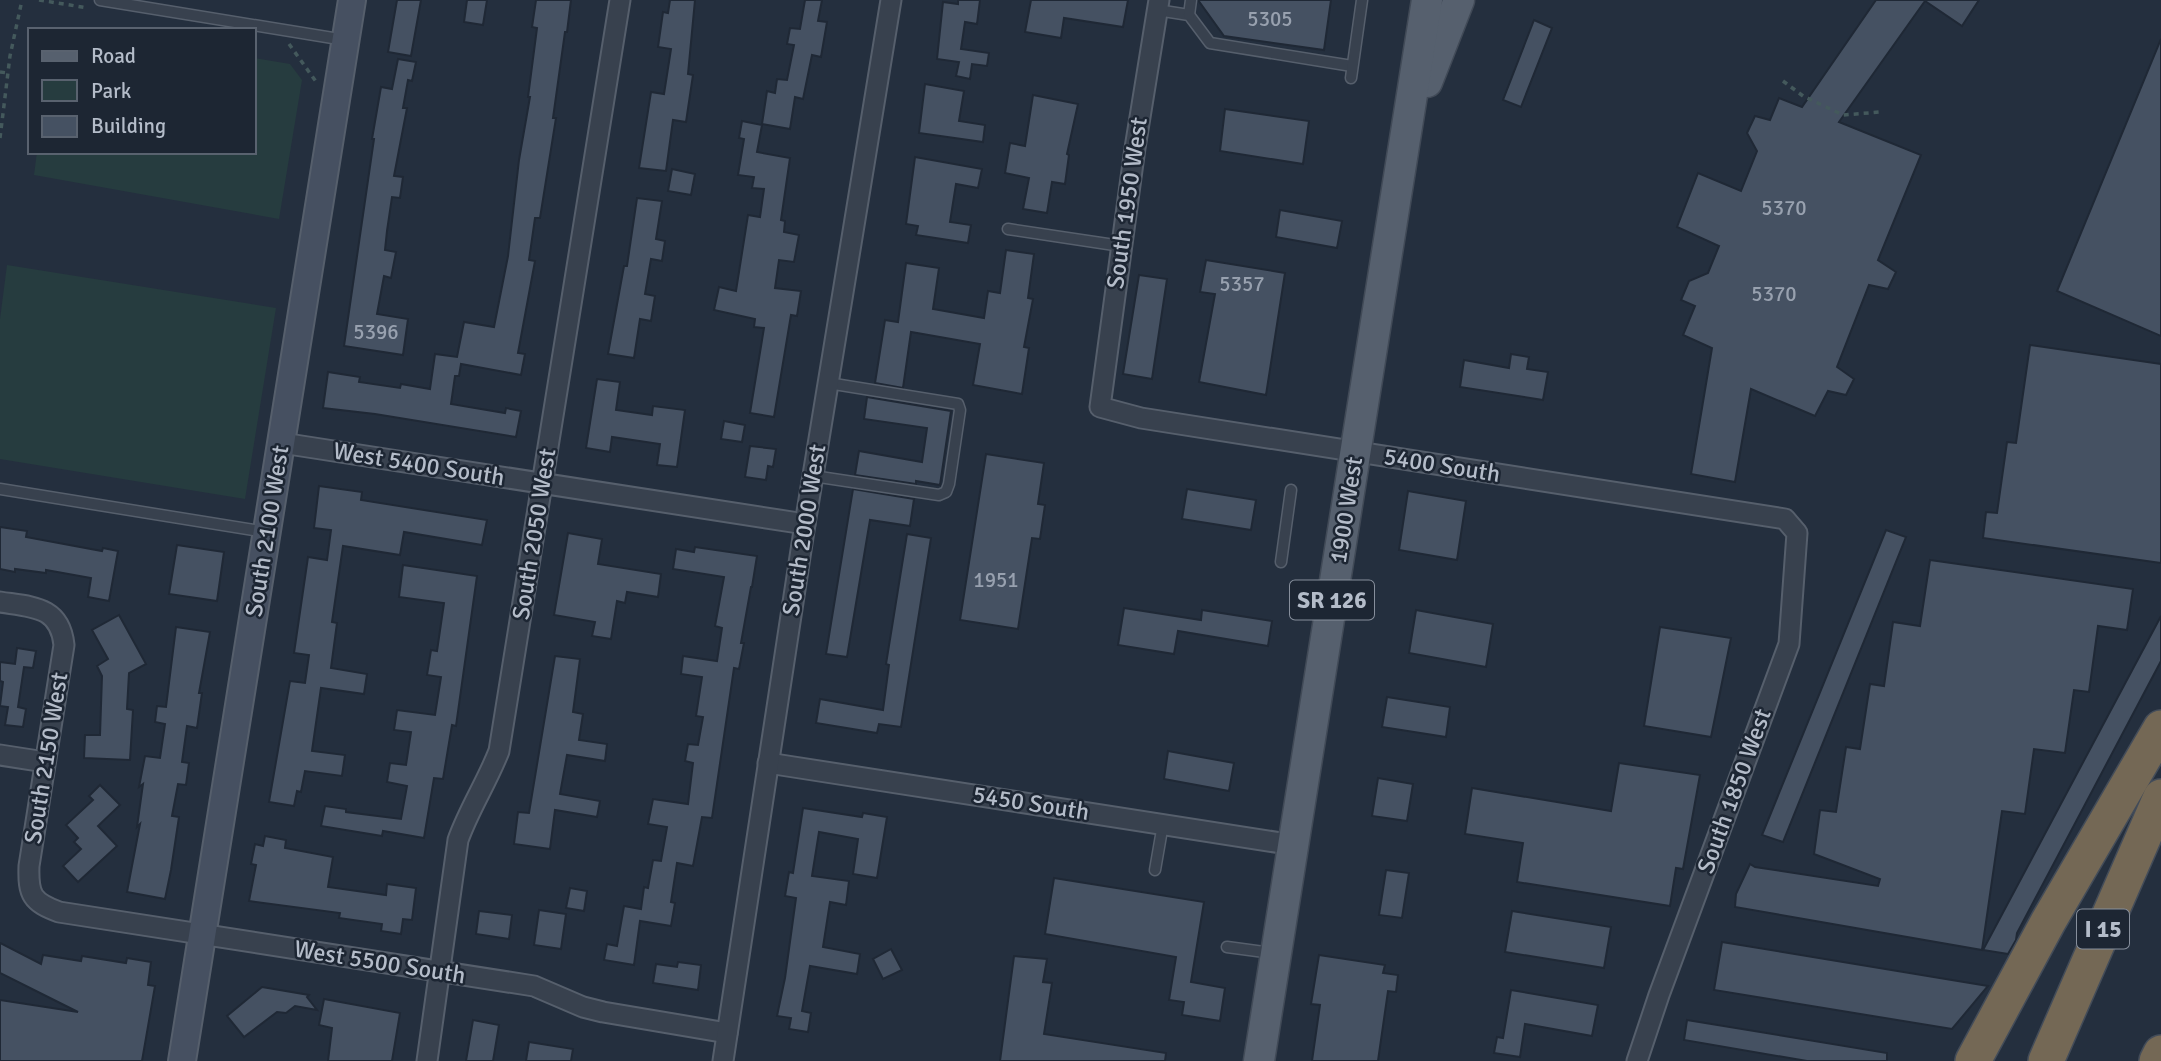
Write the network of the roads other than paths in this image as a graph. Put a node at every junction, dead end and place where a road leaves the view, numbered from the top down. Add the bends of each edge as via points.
1 (100, 0) edge
2 (352, 0) edge
3 (620, 0) edge
4 (891, 0) edge
5 (1192, 0) edge
6 (1362, 0) edge
7 (1427, 0) edge
8 (1459, 0) edge
9 (1158, 5) edge
10 (1189, 15) junction
11 (345, 40) junction
12 (1352, 66) junction
13 (1351, 78) dead end
14 (1405, 138) junction
15 (1008, 229) dead end
16 (1121, 246) junction
17 (828, 383) junction
18 (1100, 407) joint
19 (282, 443) junction
20 (1356, 452) junction
21 (813, 475) junction
22 (542, 484) junction
23 (0, 489) edge
24 (1291, 490) dead end
25 (1785, 519) joint
26 (805, 524) junction
27 (266, 532) junction
28 (1281, 562) dead end
29 (0, 602) edge
30 (2161, 729) edge
31 (0, 755) edge
32 (45, 762) junction
33 (768, 763) junction
34 (2161, 797) edge
35 (1163, 823) junction
36 (1293, 845) junction
37 (1155, 870) dead end
38 (32, 897) joint
39 (202, 934) junction
40 (1227, 947) dead end
41 (1276, 954) junction
42 (439, 971) junction
43 (727, 1033) junction
44 (2161, 1053) edge
45 (182, 1061) edge
46 (427, 1061) edge
47 (723, 1061) edge
48 (1259, 1061) edge
49 (1637, 1061) edge
50 (1973, 1061) edge
51 (2046, 1061) edge
52 (2157, 1061) edge

1 - 11 lane
2 - 11 street, South 2100 West
3 - 22 street, South 2050 West
4 - 17 street, South 2000 West
5 - 10 lane
6 - 12 lane
7 - 14 main road, 1900 West / SR 126
8 - 14 main road
9 - 10 lane
9 - 16 street, South 1950 West
10 - 12 lane via 1210,43
11 - 19 street, South 2100 West
12 - 13 lane
14 - 20 main road, 1900 West / SR 126
15 - 16 lane
16 - 18 street, South 1950 West
17 - 21 street, South 2000 West
17 - 21 lane via 958,404 949,484 939,495
18 - 20 street, 5400 South via 1142,418
19 - 22 street, West 5400 South
19 - 27 street, South 2100 West
20 - 25 street, 5400 South
20 - 36 main road, 1900 West / SR 126
21 - 26 street, South 2000 West
22 - 26 street, West 5400 South
22 - 42 street, South 2050 West via 499,751 458,840
23 - 27 lane
24 - 28 lane
25 - 49 street, South 1850 West via 1797,533 1789,644
26 - 33 street, South 2000 West
27 - 39 street, South 2100 West
29 - 32 street, South 2150 West via 36,607 57,621 62,631 64,645
30 - 50 highway
31 - 32 street
32 - 38 street, South 2150 West via 29,866
33 - 35 street, 5450 South
33 - 43 street, South 2000 West
34 - 51 highway, I 15
35 - 36 street, 5450 South
35 - 37 lane
36 - 41 main road, 1900 West / SR 126
38 - 39 street, West 5500 South via 60,912
39 - 42 street, West 5500 South
39 - 45 street, South 2100 West
40 - 41 lane
41 - 48 main road, 1900 West / SR 126
42 - 43 street, West 5500 South via 534,986 603,1012
42 - 46 street, South 2050 West
43 - 47 street, South 2000 West
44 - 52 highway

